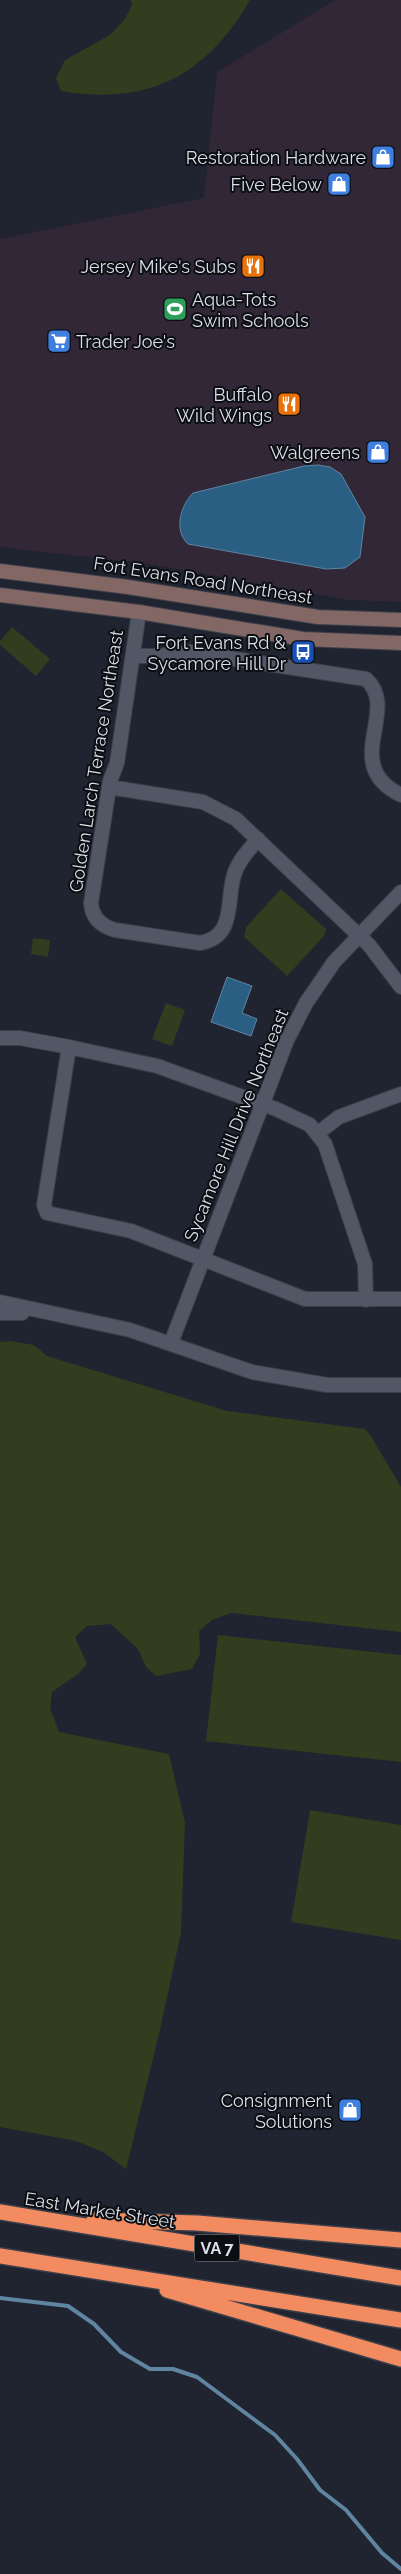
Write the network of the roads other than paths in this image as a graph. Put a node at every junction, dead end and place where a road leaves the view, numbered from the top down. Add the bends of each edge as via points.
1 (0, 572) edge
2 (0, 595) edge
3 (139, 612) junction
4 (401, 620) edge
5 (401, 643) edge
6 (134, 656) junction
7 (109, 786) junction
8 (401, 795) edge
9 (258, 839) junction
10 (401, 892) edge
11 (359, 936) junction
12 (401, 987) edge
13 (0, 1038) edge
14 (69, 1047) junction
15 (401, 1094) edge
16 (262, 1104) junction
17 (318, 1133) junction
18 (203, 1258) junction
19 (401, 1299) edge
20 (366, 1300) junction
21 (0, 1302) edge
22 (0, 1313) edge
23 (53, 1314) junction
24 (171, 1343) junction
25 (401, 1385) edge
26 (0, 2212) edge
27 (33, 2218) junction
28 (401, 2240) edge
29 (0, 2256) edge
30 (101, 2271) junction
31 (401, 2278) edge
32 (401, 2320) edge
33 (401, 2359) edge

1 - 4 main road, Fort Evans Road Northeast via 128,587 318,617
2 - 3 main road
3 - 5 main road via 303,639
3 - 6 street, Golden Larch Terrace Northeast
6 - 7 street, Golden Larch Terrace Northeast via 117,763
6 - 8 street via 190,652 366,679 380,690 385,706 376,770 384,785
7 - 9 street via 203,802 236,819
7 - 9 street, Golden Larch Terrace Northeast via 91,903 94,916 106,927 200,943 218,936 227,922 233,875
9 - 11 street
10 - 11 street, Sycamore Hill Drive Northeast
11 - 12 street
11 - 16 street, Sycamore Hill Drive Northeast via 334,962 306,1003 287,1040
13 - 14 street via 20,1038
14 - 16 street via 157,1066
14 - 18 street via 44,1210 52,1215 116,1226
15 - 17 street via 344,1114
16 - 17 street via 300,1119
16 - 18 street, Sycamore Hill Drive Northeast
17 - 20 street via 325,1144 365,1264
18 - 20 street via 305,1299
18 - 24 street, Sycamore Hill Drive Northeast
19 - 20 street
21 - 23 street
22 - 23 street
23 - 24 street via 130,1330
24 - 25 street via 252,1372 292,1380 327,1385
26 - 27 highway, East Market Street / VA 7
27 - 28 highway via 197,2223
27 - 31 highway, East Market Street / VA 7
29 - 30 highway, VA 7
30 - 32 highway, VA 7
30 - 33 highway

